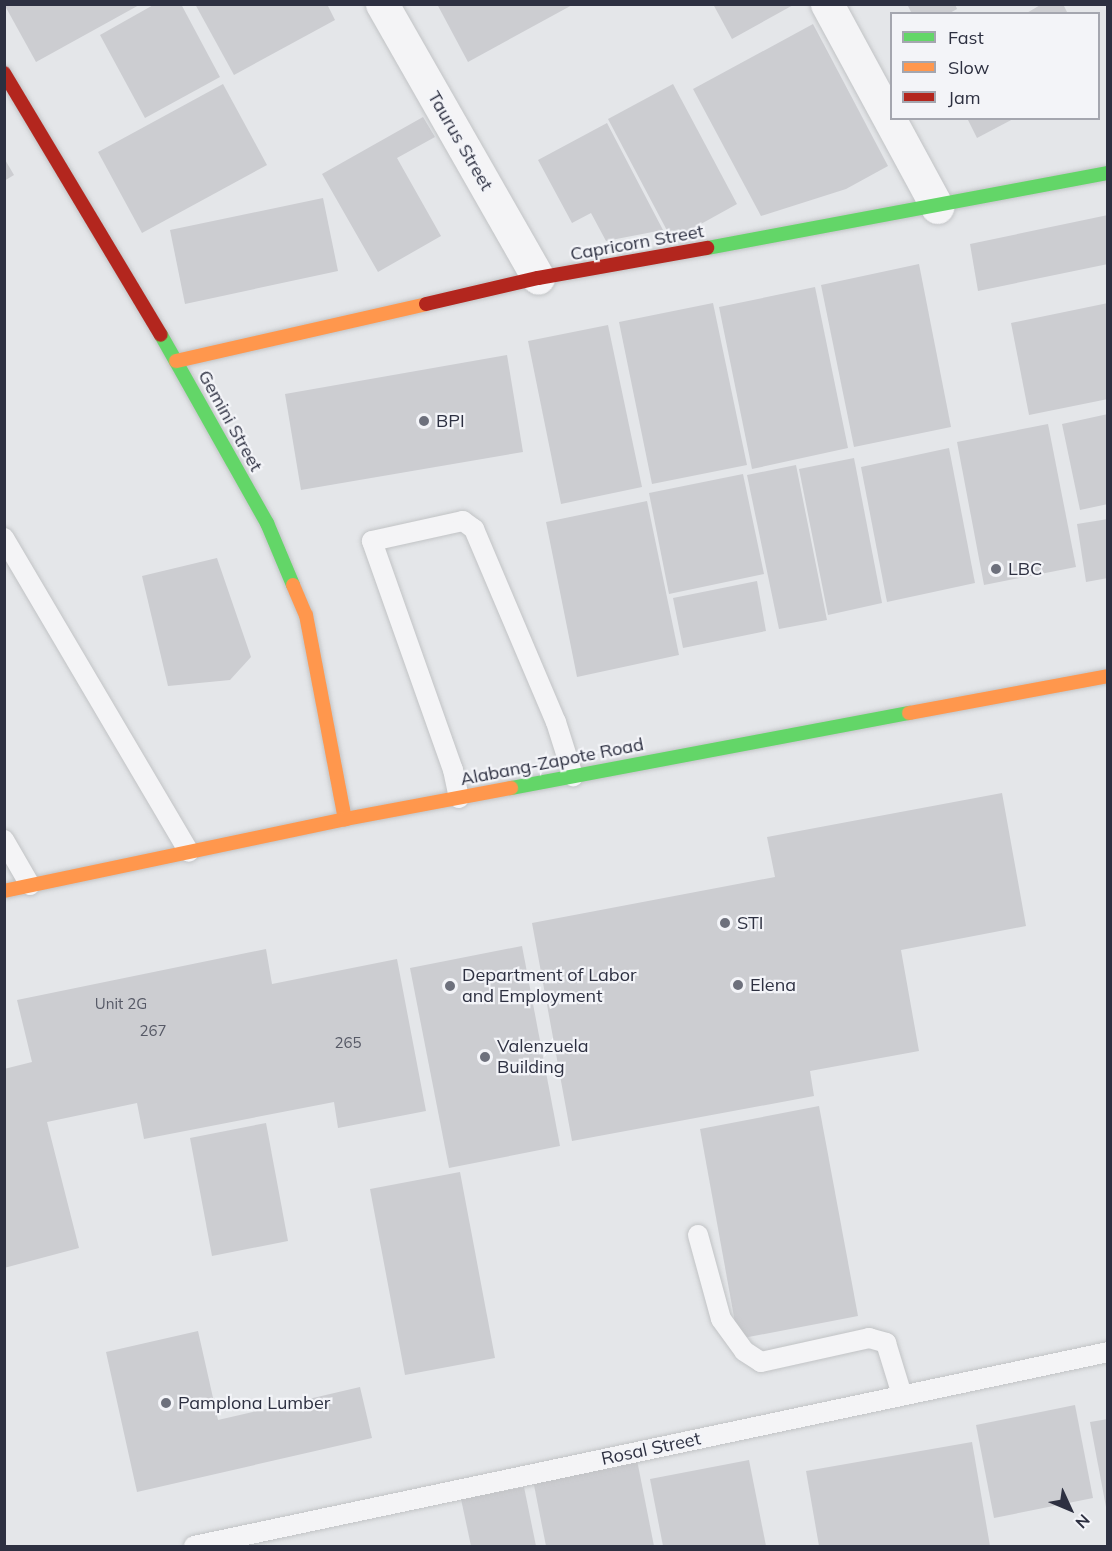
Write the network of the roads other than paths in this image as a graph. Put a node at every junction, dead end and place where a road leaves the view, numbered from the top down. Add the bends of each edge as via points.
1 (382, 4) edge
2 (827, 4) edge
3 (4, 73) edge
4 (1107, 173) edge
5 (937, 207) junction
6 (538, 278) junction
7 (176, 361) junction
8 (4, 538) edge
9 (1107, 676) edge
10 (573, 776) junction
11 (459, 798) junction
12 (345, 819) junction
13 (4, 840) edge
14 (189, 852) junction
15 (30, 885) junction
16 (4, 891) edge
17 (698, 1235) dead end
18 (1107, 1352) edge
19 (902, 1395) junction
20 (194, 1546) edge

1 - 6 street, Taurus Street
2 - 5 street
3 - 7 main road, Gemini Street
4 - 5 main road, Capricorn Street
5 - 6 main road, Capricorn Street
6 - 7 main road, Capricorn Street
7 - 12 main road, Gemini Street via 267,524 306,615
8 - 14 lane
9 - 10 main road, Alabang-Zapote Road
10 - 11 main road, Alabang-Zapote Road
10 - 11 lane via 556,722 474,529 463,521 372,541 453,770
11 - 12 main road, Alabang-Zapote Road
12 - 14 main road, Alabang-Zapote Road
13 - 15 lane
14 - 15 main road, Alabang-Zapote Road
15 - 16 main road, Alabang-Zapote Road
17 - 19 lane via 721,1319 744,1351 761,1362 869,1338 886,1343
18 - 19 lane, Rosal Street
19 - 20 lane, Rosal Street

